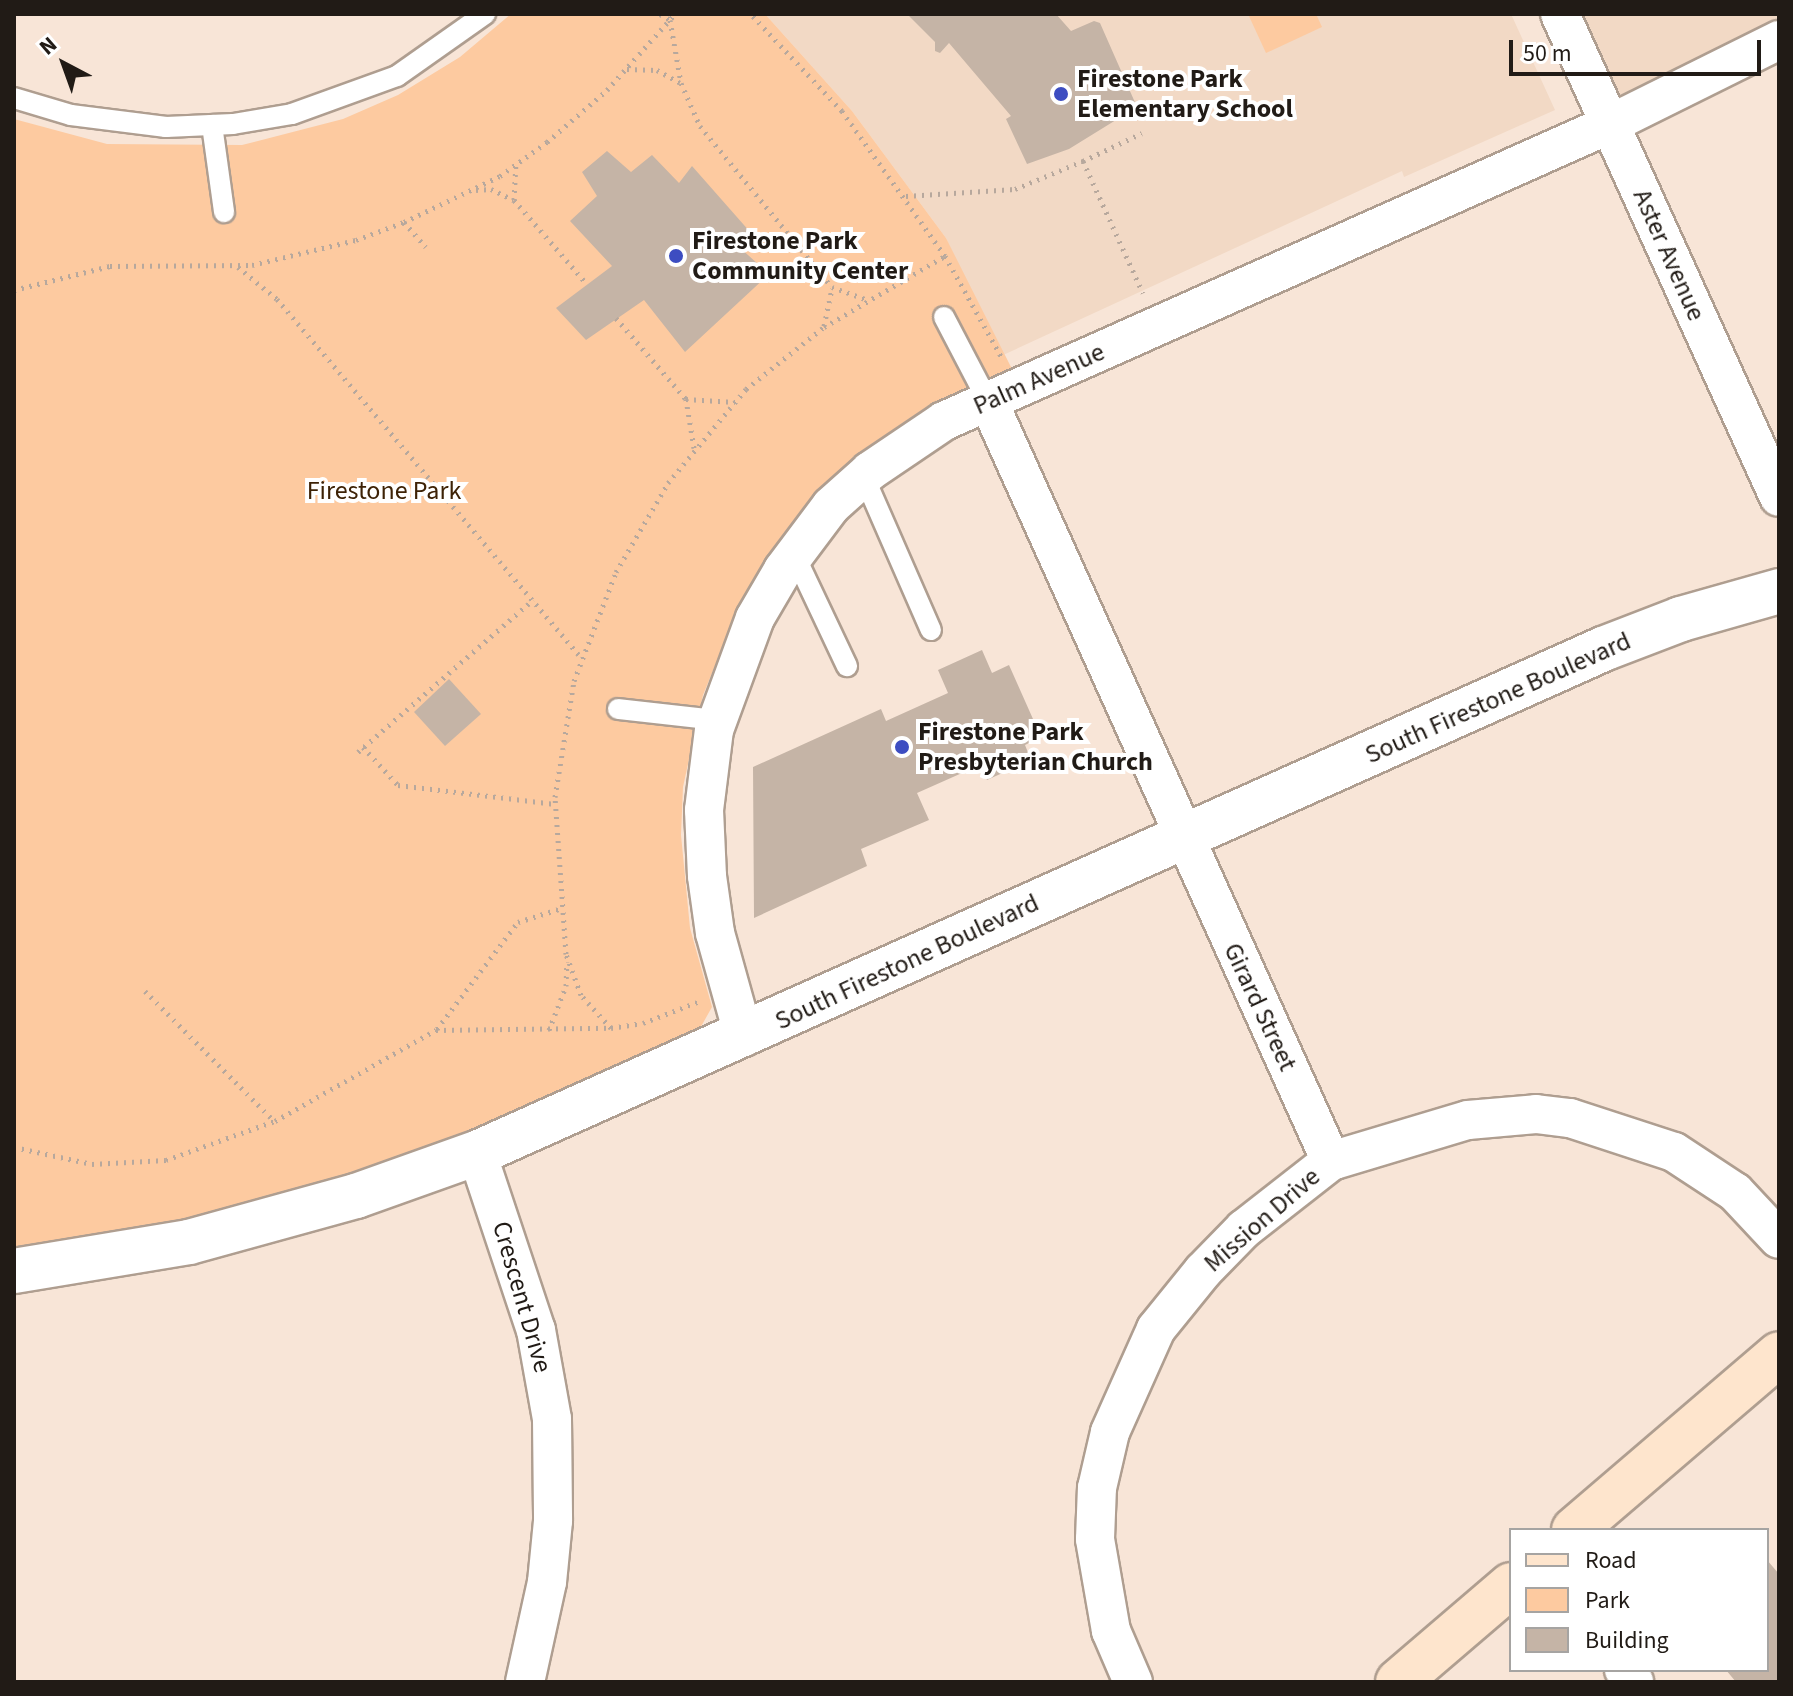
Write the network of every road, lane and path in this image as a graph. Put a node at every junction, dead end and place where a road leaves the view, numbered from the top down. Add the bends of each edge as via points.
1 (485, 14) edge
2 (660, 14) edge
3 (675, 14) edge
4 (751, 14) edge
5 (1560, 14) edge
6 (670, 20) junction
7 (1779, 40) edge
8 (627, 69) junction
9 (681, 83) junction
10 (14, 98) edge
11 (1610, 124) junction
12 (212, 125) junction
13 (1142, 133) dead end
14 (1083, 161) junction
15 (516, 165) junction
16 (471, 190) junction
17 (906, 196) junction
18 (514, 200) junction
19 (224, 212) dead end
20 (404, 222) junction
21 (426, 247) dead end
22 (945, 256) junction
23 (237, 266) junction
24 (587, 284) dead end
25 (832, 287) junction
26 (14, 290) edge
27 (1143, 293) dead end
28 (866, 299) junction
29 (944, 317) dead end
30 (616, 318) dead end
31 (824, 327) junction
32 (1001, 356) dead end
33 (686, 399) junction
34 (735, 402) junction
35 (989, 403) junction
36 (694, 449) junction
37 (864, 477) junction
38 (1779, 497) edge
39 (794, 554) junction
40 (1779, 591) edge
41 (533, 600) junction
42 (931, 630) dead end
43 (581, 657) junction
44 (847, 666) dead end
45 (618, 709) dead end
46 (716, 720) junction
47 (555, 804) junction
48 (1186, 838) junction
49 (559, 909) junction
50 (566, 954) junction
51 (730, 987) junction
52 (145, 991) dead end
53 (611, 1028) junction
54 (436, 1030) junction
55 (549, 1030) junction
56 (744, 1037) junction
57 (275, 1121) junction
58 (14, 1147) edge
59 (477, 1153) junction
60 (1331, 1161) junction
61 (1779, 1239) edge
62 (14, 1271) edge
63 (1779, 1354) edge
64 (1576, 1528) edge
65 (1509, 1587) edge
66 (525, 1682) edge
67 (1133, 1682) edge
68 (1398, 1682) edge

1 - 12 lane via 437,52 347,98 292,114
2 - 6 path
3 - 6 path
4 - 17 path via 842,111
5 - 11 street, Aster Avenue
6 - 8 path
6 - 9 path
7 - 11 street, Palm Avenue
8 - 9 path via 657,70
8 - 15 path
9 - 25 path via 700,126
10 - 12 lane via 71,115 130,124
11 - 35 street, Palm Avenue
11 - 38 street, Aster Avenue
12 - 19 lane
13 - 14 path
14 - 17 path via 1015,189
14 - 27 path
15 - 16 path
15 - 18 path
16 - 18 path via 491,189
16 - 20 path
17 - 22 path
18 - 24 path
20 - 21 path
20 - 23 path via 356,240
22 - 28 path
22 - 32 path
23 - 26 path via 110,266
23 - 41 path via 277,299
25 - 28 path
25 - 31 path
28 - 31 path
29 - 35 lane
30 - 33 path
31 - 34 path
33 - 34 path
33 - 36 path
34 - 36 path
35 - 37 street, Palm Avenue via 918,436
35 - 48 street, Girard Street
36 - 43 path via 616,572
37 - 39 street, Palm Avenue via 814,526
37 - 42 lane
39 - 44 lane
39 - 46 street, Palm Avenue via 755,618
40 - 48 street, South Firestone Boulevard via 1681,619 1603,649
41 - 43 path
41 - 47 path via 360,749 398,785
43 - 47 path
45 - 46 lane
46 - 51 street, Palm Avenue via 704,810 707,876
47 - 49 path
48 - 56 street, South Firestone Boulevard
48 - 60 street, Girard Street
49 - 50 path
49 - 54 path via 518,922
50 - 53 path via 581,995
50 - 55 path via 566,986
51 - 53 path via 643,1023
51 - 56 street, Palm Avenue
52 - 57 path
53 - 55 path
54 - 55 path
54 - 57 path
56 - 59 street, South Firestone Boulevard
57 - 58 path via 212,1147 129,1163 92,1164
59 - 62 street, South Firestone Boulevard via 356,1196 189,1242
59 - 66 street, Crescent Drive via 536,1330 552,1419 553,1521 547,1582
60 - 61 street via 1468,1120 1536,1114 1570,1118 1674,1152 1735,1192
60 - 67 street, Mission Drive via 1244,1229 1203,1271 1156,1329 1110,1432 1097,1488 1095,1539 1111,1631
63 - 64 main road
65 - 68 main road

